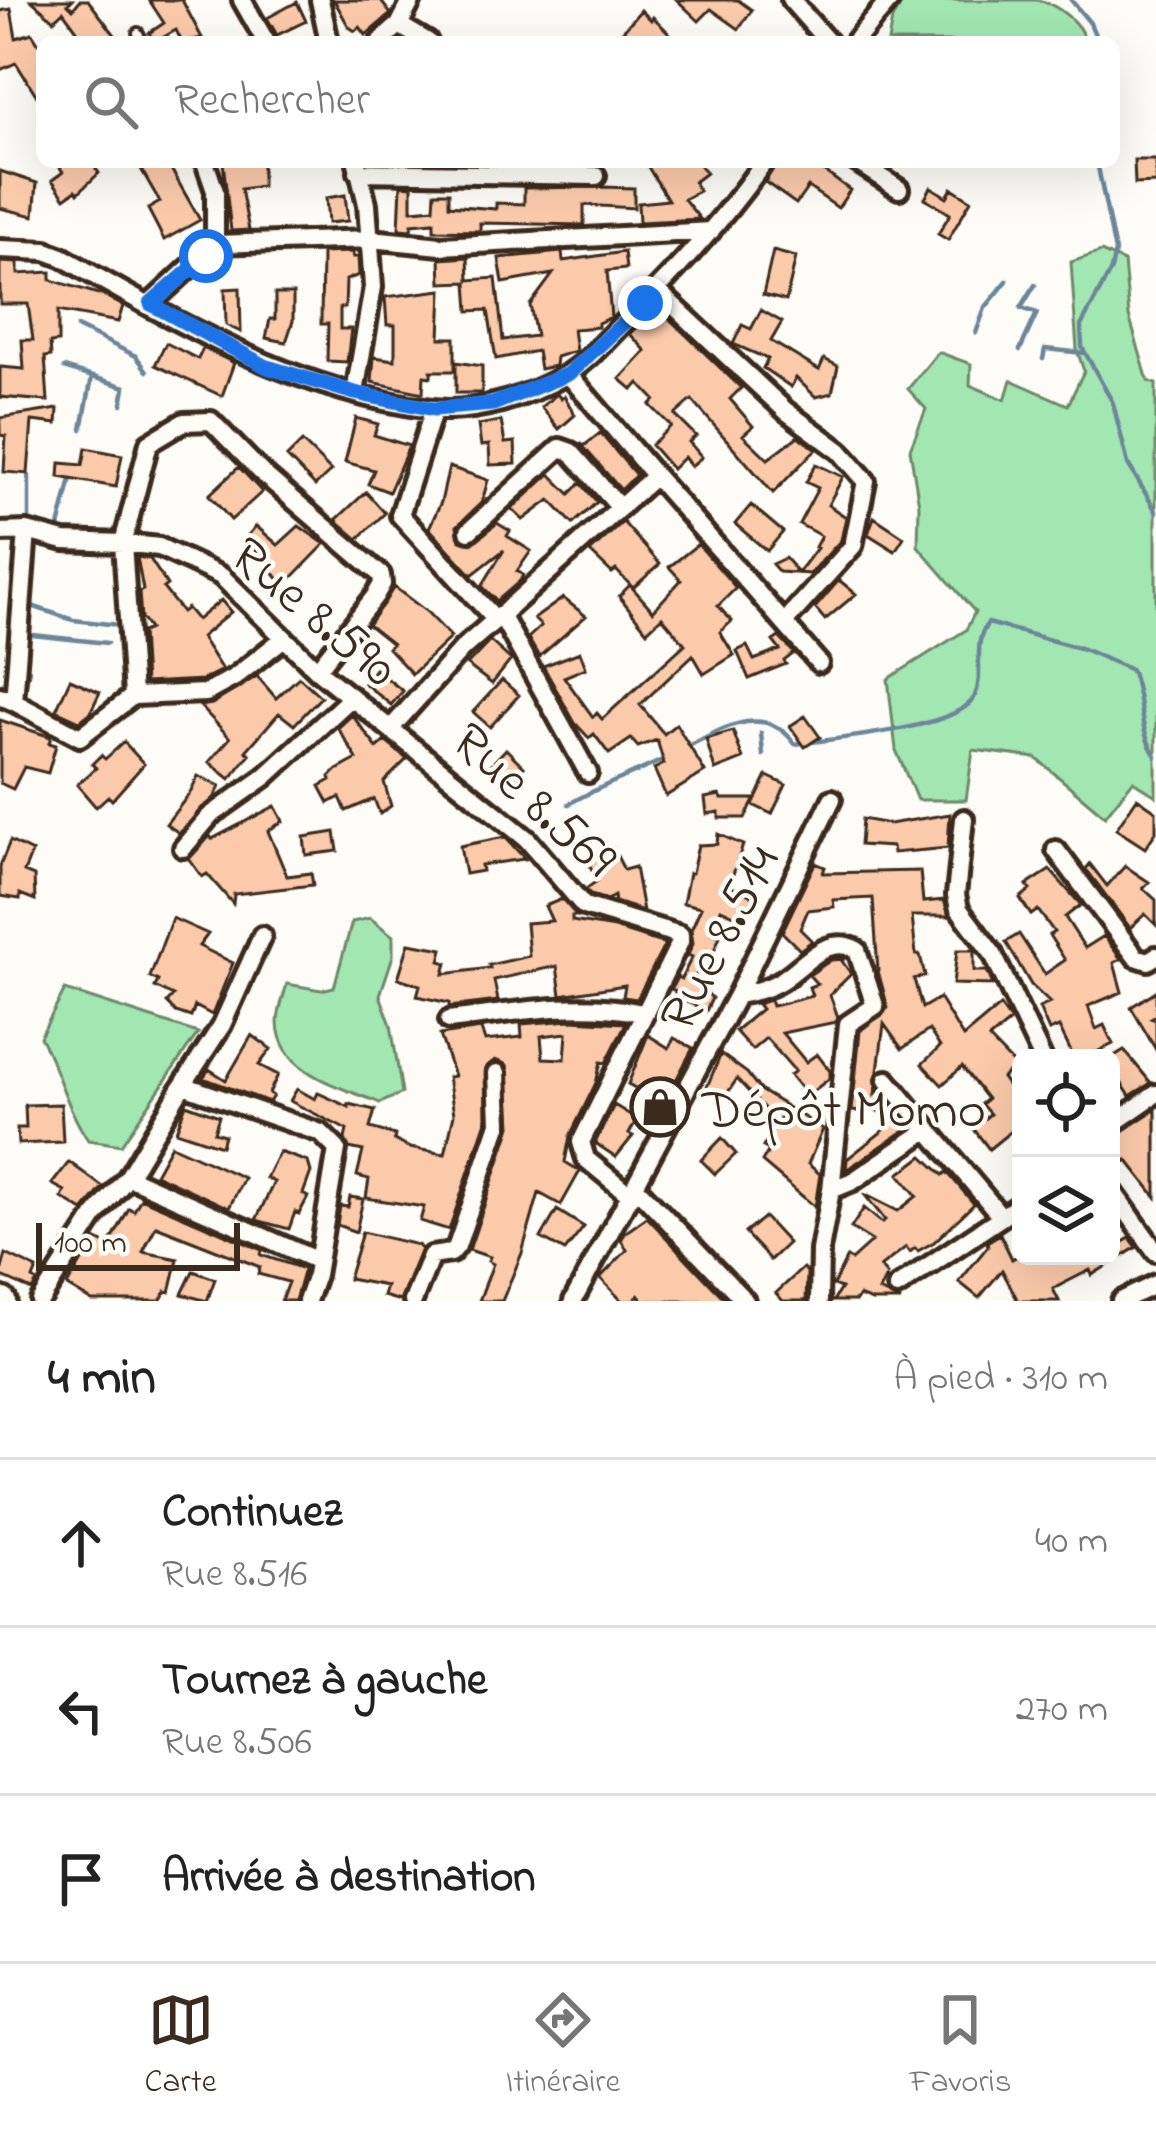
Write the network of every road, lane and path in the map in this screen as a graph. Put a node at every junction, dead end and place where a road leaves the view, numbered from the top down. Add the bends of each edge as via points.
1 (242, 0) edge
2 (320, 0) edge
3 (412, 0) edge
4 (791, 0) edge
5 (890, 0) edge
6 (399, 25) junction
7 (263, 36) edge
8 (328, 36) edge
9 (387, 36) edge
10 (418, 36) edge
11 (822, 36) edge
12 (859, 36) edge
13 (207, 168) edge
14 (358, 168) edge
15 (384, 168) edge
16 (759, 168) edge
17 (866, 168) edge
18 (596, 176) dead end
19 (899, 189) dead end
20 (711, 231) junction
21 (371, 239) junction
22 (214, 244) junction
23 (0, 249) edge
24 (657, 290) junction
25 (151, 304) junction
26 (568, 374) junction
27 (355, 393) junction
28 (434, 409) junction
29 (655, 476) junction
30 (620, 508) junction
31 (27, 531) junction
32 (469, 531) dead end
33 (0, 532) edge
34 (124, 543) junction
35 (498, 617) junction
36 (784, 623) junction
37 (284, 638) junction
38 (819, 663) dead end
39 (316, 670) junction
40 (133, 696) junction
41 (352, 697) junction
42 (7, 699) edge
43 (392, 728) junction
44 (589, 772) dead end
45 (832, 800) dead end
46 (964, 819) dead end
47 (183, 848) dead end
48 (1056, 850) dead end
49 (262, 935) dead end
50 (1156, 956) edge
51 (736, 995) junction
52 (643, 1013) junction
53 (449, 1020) dead end
54 (1038, 1049) edge
55 (497, 1073) dead end
56 (887, 1080) dead end
57 (183, 1085) junction
58 (1156, 1094) edge
59 (1120, 1119) edge
60 (929, 1129) junction
61 (128, 1178) junction
62 (830, 1190) junction
63 (633, 1192) junction
64 (1120, 1202) edge
65 (1012, 1209) edge
66 (1000, 1215) junction
67 (1156, 1252) edge
68 (318, 1261) junction
69 (1156, 1284) edge
70 (897, 1287) dead end
71 (580, 1298) edge
72 (40, 1301) edge
73 (307, 1301) edge
74 (413, 1301) edge
75 (745, 1301) edge
76 (819, 1301) edge
77 (1121, 1301) edge

1 - 7 street
2 - 8 street
3 - 6 street
4 - 11 street
5 - 12 street
6 - 9 street
6 - 10 street
13 - 22 street
14 - 21 street
15 - 18 street
16 - 20 street
17 - 19 street
20 - 21 street via 441,246
20 - 24 street
21 - 22 street
21 - 27 street via 373,287
22 - 25 street
23 - 25 street via 62,256
24 - 26 street
24 - 36 street via 866,481 854,546
25 - 27 street via 267,367
26 - 28 street via 493,404
26 - 29 street
27 - 28 street
28 - 35 street via 400,515
29 - 30 street
29 - 36 street
30 - 32 street via 560,448
30 - 35 street
31 - 33 street, Rue 8.590
31 - 34 street, Rue 8.590 via 64,542
31 - 42 street
34 - 37 street, Rue 8.590 via 205,566
34 - 39 street via 149,443 184,422 211,421 381,575 375,596
34 - 40 street
35 - 43 street
35 - 44 street
36 - 38 street
37 - 39 street, Rue 8.590
37 - 40 street via 206,693
39 - 41 street, Rue 8.590
40 - 42 street via 80,736
41 - 43 street, Rue 8.590
41 - 47 street via 210,815
43 - 52 street, Rue 8.569 via 526,839 584,906 680,935
45 - 51 street, Rue 8.514
46 - 54 street via 959,909 993,954
48 - 50 street via 1136,957
49 - 57 street via 222,1024
51 - 62 street via 769,987 832,944 857,950 875,1006 848,1024
51 - 63 street, Rue 8.514
52 - 53 street via 555,1007
52 - 63 street, Rue 8.569 via 581,1142 586,1159
55 - 74 street via 500,1110 484,1173 457,1246 431,1256
56 - 60 street
57 - 61 street
57 - 68 street via 321,1133 338,1148
58 - 59 street
60 - 62 street
60 - 66 street
61 - 68 street
61 - 72 street
62 - 76 street
63 - 71 street, Rue 8.514
63 - 75 street
64 - 67 street
65 - 66 street
66 - 70 street
68 - 73 street
69 - 77 street

